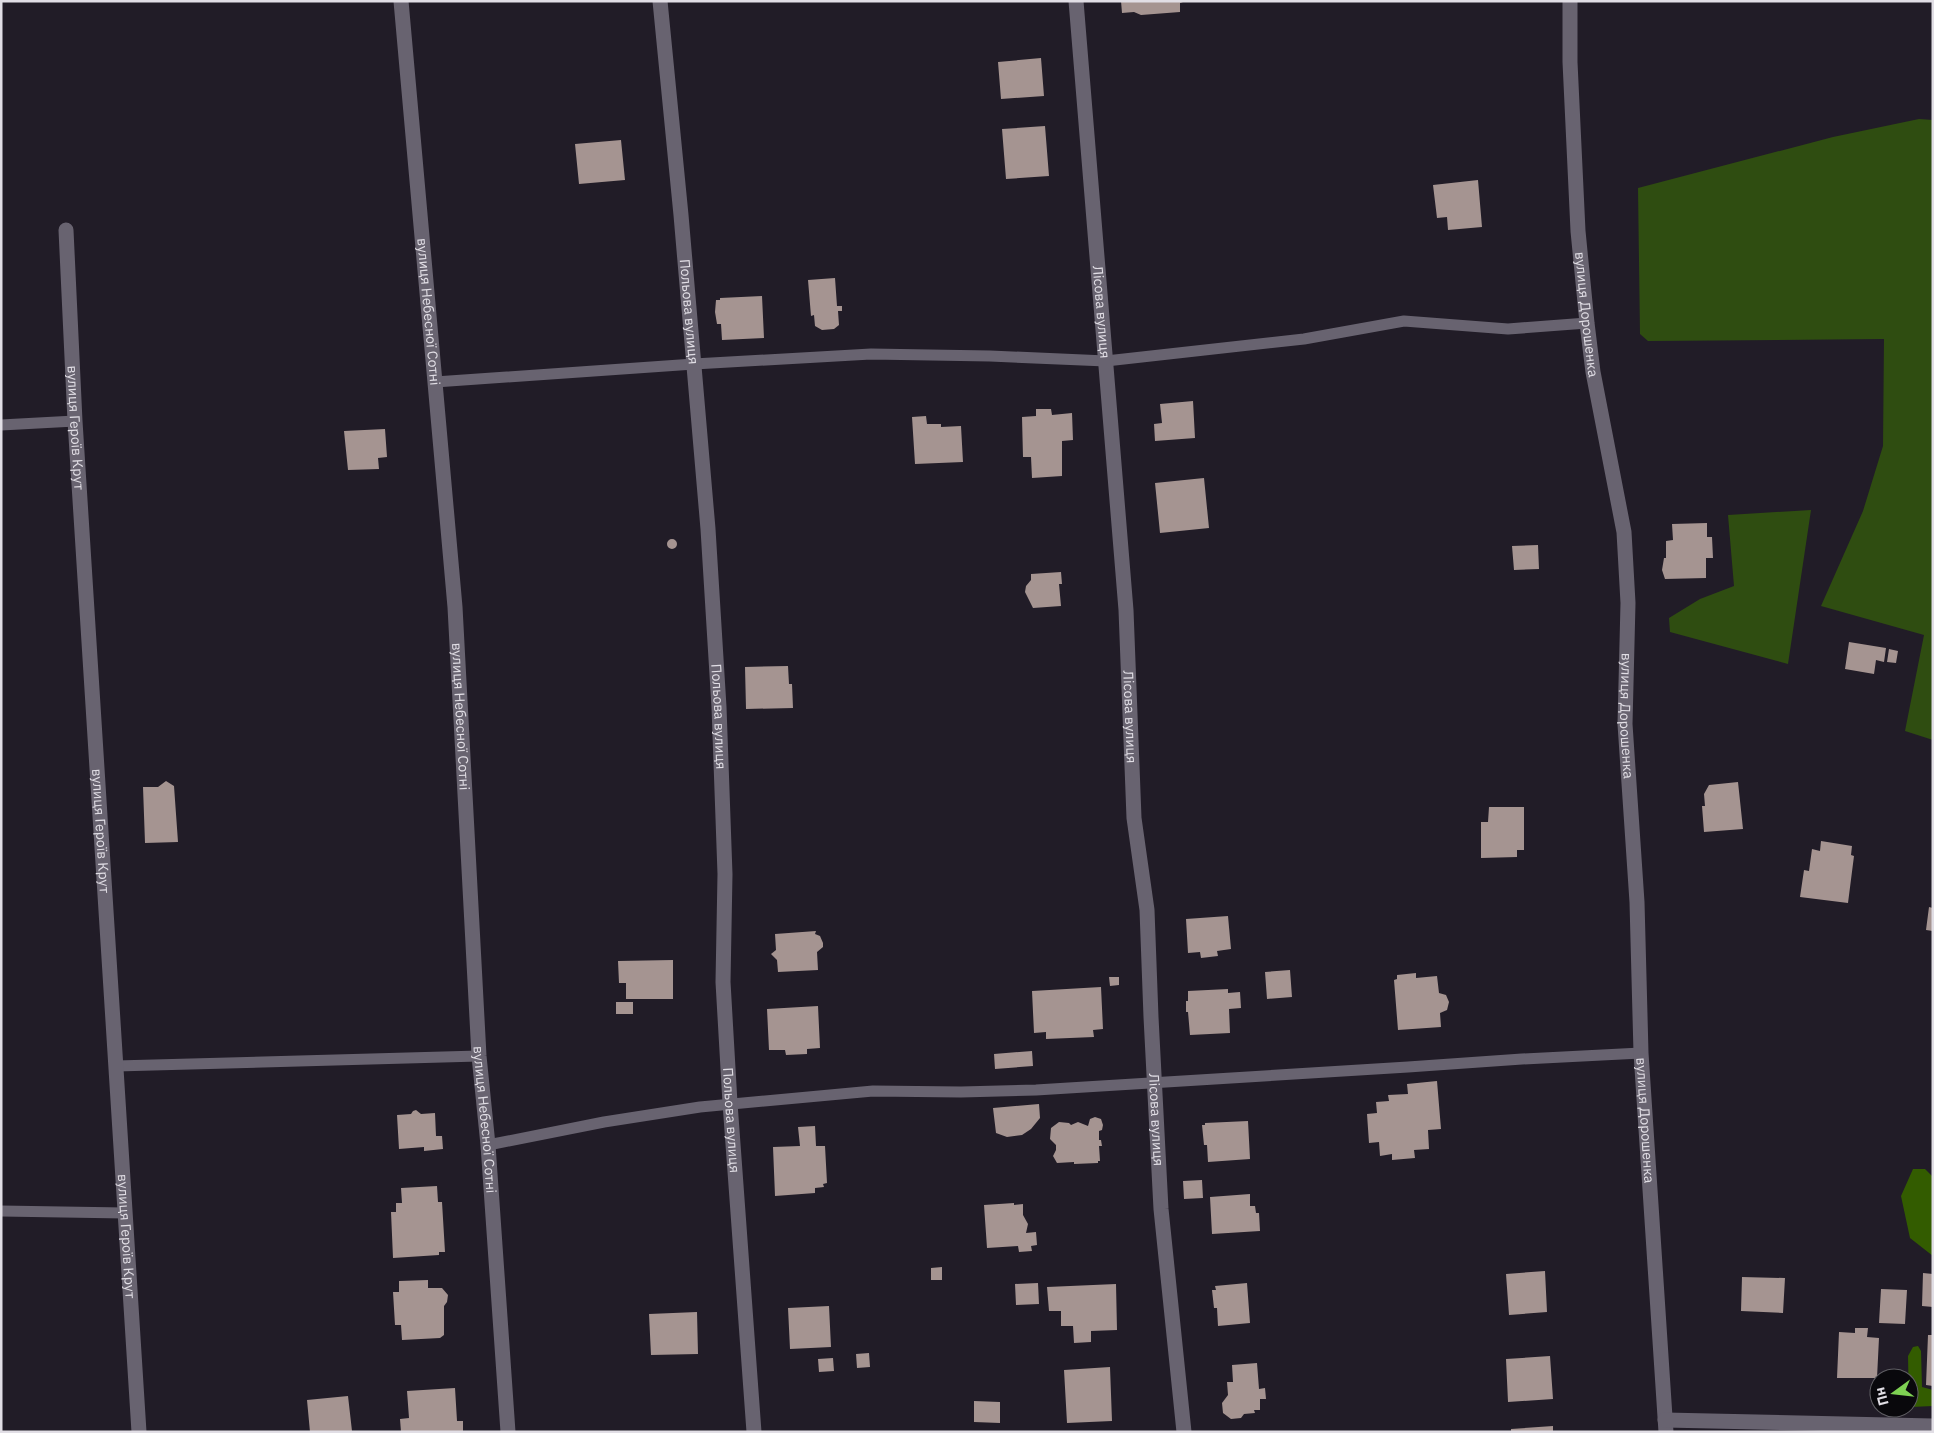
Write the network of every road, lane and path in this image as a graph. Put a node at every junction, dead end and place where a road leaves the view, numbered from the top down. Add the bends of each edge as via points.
1 (401, 1) edge
2 (660, 1) edge
3 (1076, 1) edge
4 (1570, 1) edge
5 (66, 230) dead end
6 (1587, 323) junction
7 (1106, 361) junction
8 (694, 364) junction
9 (435, 382) junction
10 (75, 421) junction
11 (1, 425) edge
12 (1641, 1053) junction
13 (479, 1056) junction
14 (116, 1066) junction
15 (1154, 1082) junction
16 (730, 1103) junction
17 (488, 1145) junction
18 (1, 1211) edge
19 (125, 1213) junction
20 (1665, 1426) edge
21 (1933, 1426) edge
22 (139, 1432) edge
23 (508, 1432) edge
24 (754, 1432) edge
25 (1184, 1432) edge

1 - 9 street, вулиця Небесної Сотні
2 - 8 street, Польова вулиця
3 - 7 street, Лісова вулиця
4 - 6 street, вулиця Дорошенка via 1578,231
5 - 10 street, вулиця Героїв Крут
6 - 7 lane via 1508,329 1404,321 1304,339
6 - 12 street, вулиця Дорошенка via 1593,372 1624,532 1628,603 1625,724 1637,902
7 - 8 lane via 871,354
7 - 15 street, Лісова вулиця via 1126,610 1134,818 1148,910
8 - 9 lane
8 - 16 street, Польова вулиця via 719,707 725,874 724,982
9 - 13 street, вулиця Небесної Сотні via 455,607
10 - 11 lane
10 - 14 street, вулиця Героїв Крут
12 - 15 lane
12 - 20 street, вулиця Дорошенка
13 - 14 lane
13 - 17 street, вулиця Небесної Сотні
14 - 19 street, вулиця Героїв Крут
15 - 16 lane via 1017,1090 873,1091
15 - 25 street, Лісова вулиця via 1161,1209
16 - 17 lane via 604,1122
16 - 24 street, Польова вулиця
17 - 23 street, вулиця Небесної Сотні
18 - 19 lane
19 - 22 street, вулиця Героїв Крут
20 - 21 street

